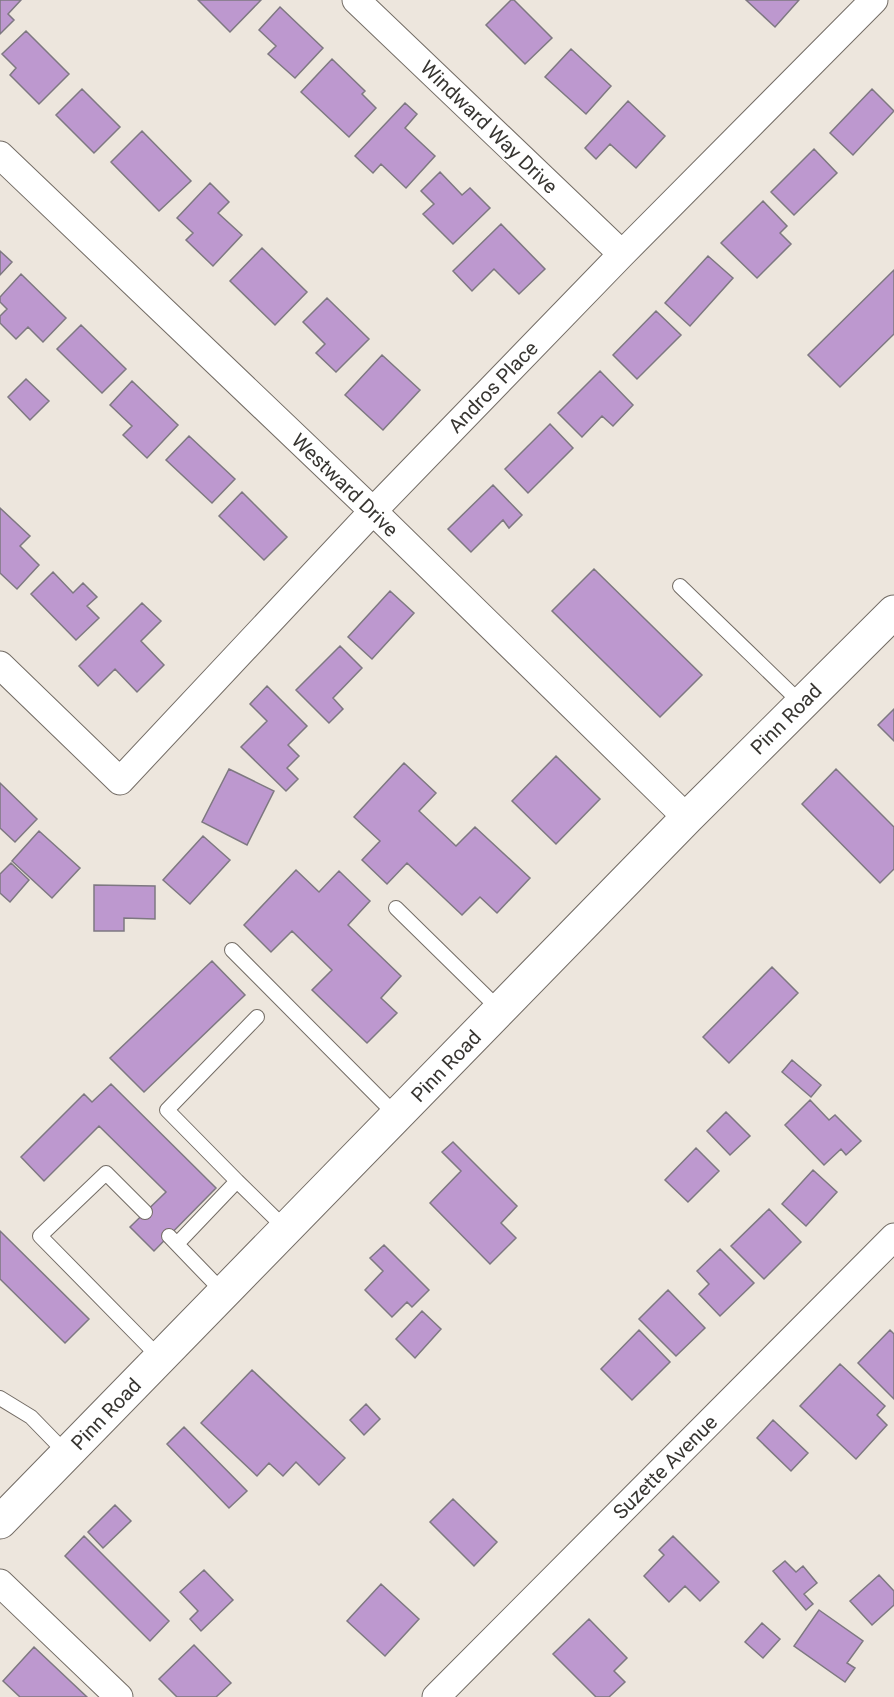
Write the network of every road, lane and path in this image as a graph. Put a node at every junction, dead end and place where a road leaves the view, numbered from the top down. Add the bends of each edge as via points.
1 (356, 0) edge
2 (874, 0) edge
3 (0, 155) edge
4 (622, 254) junction
5 (373, 511) junction
6 (680, 586) dead end
7 (893, 614) edge
8 (0, 665) edge
9 (801, 703) junction
10 (687, 819) junction
11 (396, 908) dead end
12 (232, 950) dead end
13 (500, 1010) junction
14 (257, 1017) dead end
15 (397, 1116) junction
16 (237, 1181) junction
17 (145, 1212) dead end
18 (286, 1229) junction
19 (894, 1237) edge
20 (224, 1293) junction
21 (160, 1358) junction
22 (0, 1398) edge
23 (67, 1454) junction
24 (0, 1522) edge
25 (0, 1583) edge
26 (119, 1697) edge
27 (436, 1697) edge

1 - 4 street, Windward Way Drive
2 - 4 street, Andros Place
3 - 5 street, Westward Drive
4 - 5 street, Andros Place
5 - 8 street, Andros Place via 120,781
5 - 10 street, Westward Drive
6 - 9 lane
7 - 9 street, Pinn Road
9 - 10 street, Pinn Road
10 - 13 street, Pinn Road
11 - 13 lane
12 - 15 lane
13 - 15 street, Pinn Road
14 - 16 lane via 167,1110
15 - 18 street, Pinn Road
16 - 18 lane
16 - 20 lane via 173,1240
17 - 21 lane via 106,1173 40,1236
18 - 20 street, Pinn Road
19 - 27 street, Suzette Avenue
20 - 21 street, Pinn Road
21 - 23 street, Pinn Road
22 - 23 lane via 31,1417
23 - 24 street, Pinn Road
25 - 26 street

